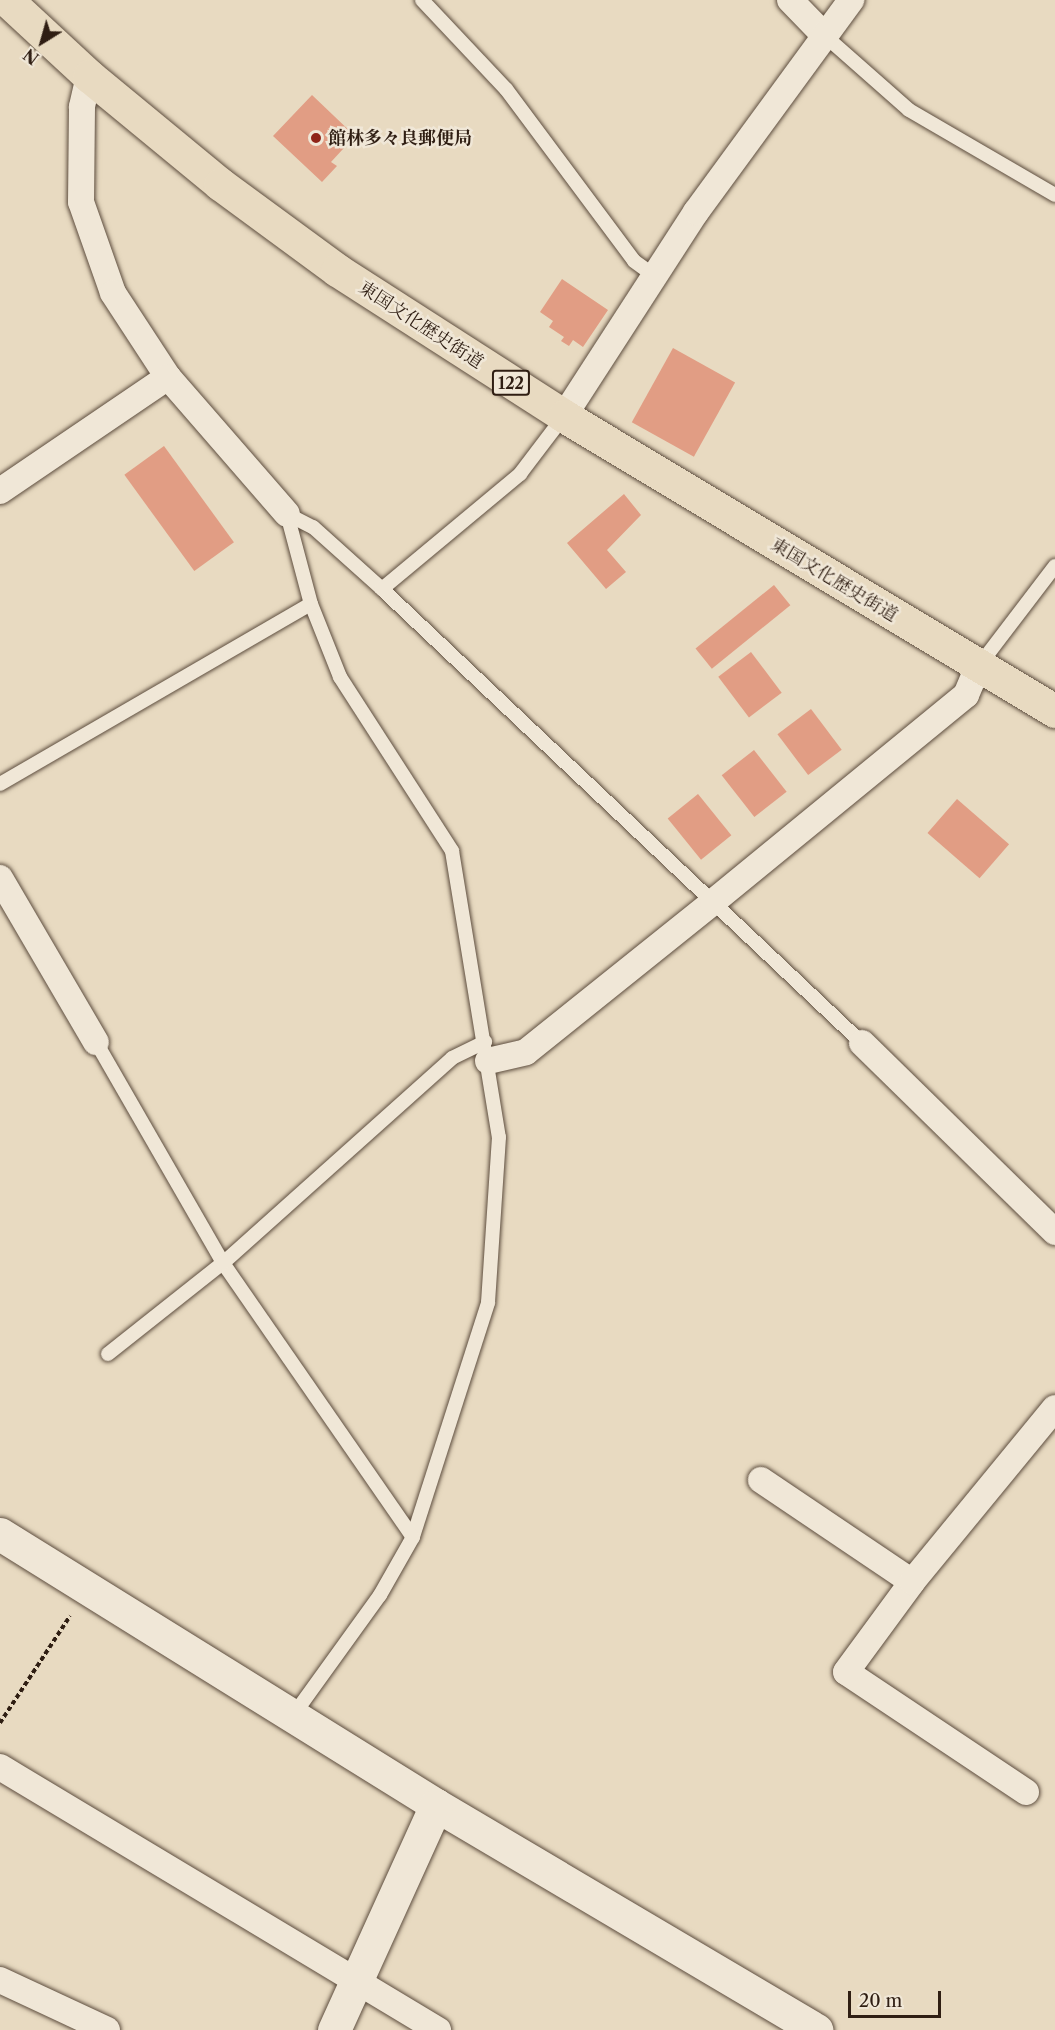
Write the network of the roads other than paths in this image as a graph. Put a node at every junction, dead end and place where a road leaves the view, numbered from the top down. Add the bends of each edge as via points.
1 (7, 0) edge
2 (423, 0) edge
3 (790, 0) edge
4 (851, 0) edge
5 (824, 35) junction
6 (89, 76) junction
7 (1055, 195) edge
8 (655, 276) junction
9 (168, 377) junction
10 (564, 416) junction
11 (0, 491) edge
12 (287, 514) junction
13 (1055, 566) edge
14 (382, 589) junction
15 (311, 604) junction
16 (978, 667) junction
17 (1055, 711) edge
18 (0, 784) edge
19 (0, 878) edge
20 (713, 902) junction
21 (96, 1042) joint
22 (862, 1043) joint
23 (486, 1051) junction
24 (1055, 1232) edge
25 (223, 1263) junction
26 (108, 1354) dead end
27 (1055, 1408) edge
28 (761, 1480) dead end
29 (0, 1534) edge
30 (413, 1537) junction
31 (912, 1582) junction
32 (295, 1713) junction
33 (0, 1767) edge
34 (1026, 1792) dead end
35 (436, 1805) junction
36 (0, 1980) edge
37 (356, 1981) junction
38 (107, 2030) edge
39 (334, 2030) edge
40 (438, 2030) edge
41 (816, 2030) edge

1 - 6 highway, 東国文化歴史街道 / 122
2 - 8 lane via 506,89 634,261
3 - 5 street
4 - 5 street
5 - 7 lane via 909,110
5 - 8 street
6 - 9 street via 82,107 81,202 113,293
6 - 10 highway, 東国文化歴史街道 / 122 via 337,270
8 - 10 street
9 - 11 street
9 - 12 street
10 - 14 lane via 519,474
10 - 16 highway, 東国文化歴史街道 / 122
12 - 14 lane via 313,527
12 - 15 lane
13 - 16 lane
14 - 20 lane
15 - 18 lane
15 - 23 lane via 340,677 452,851
16 - 17 highway, 東国文化歴史街道 / 122
16 - 20 street via 966,695
19 - 21 street
20 - 22 lane
20 - 23 street via 526,1052
21 - 25 lane
22 - 24 street
23 - 25 lane via 452,1058
23 - 30 lane via 499,1137 488,1303
25 - 26 lane
25 - 30 lane
27 - 31 street
28 - 31 street
29 - 32 street
30 - 32 lane via 380,1595
31 - 34 street via 846,1672
32 - 35 street
33 - 37 street
35 - 37 street
35 - 41 street
36 - 38 street
37 - 39 street
37 - 40 street

